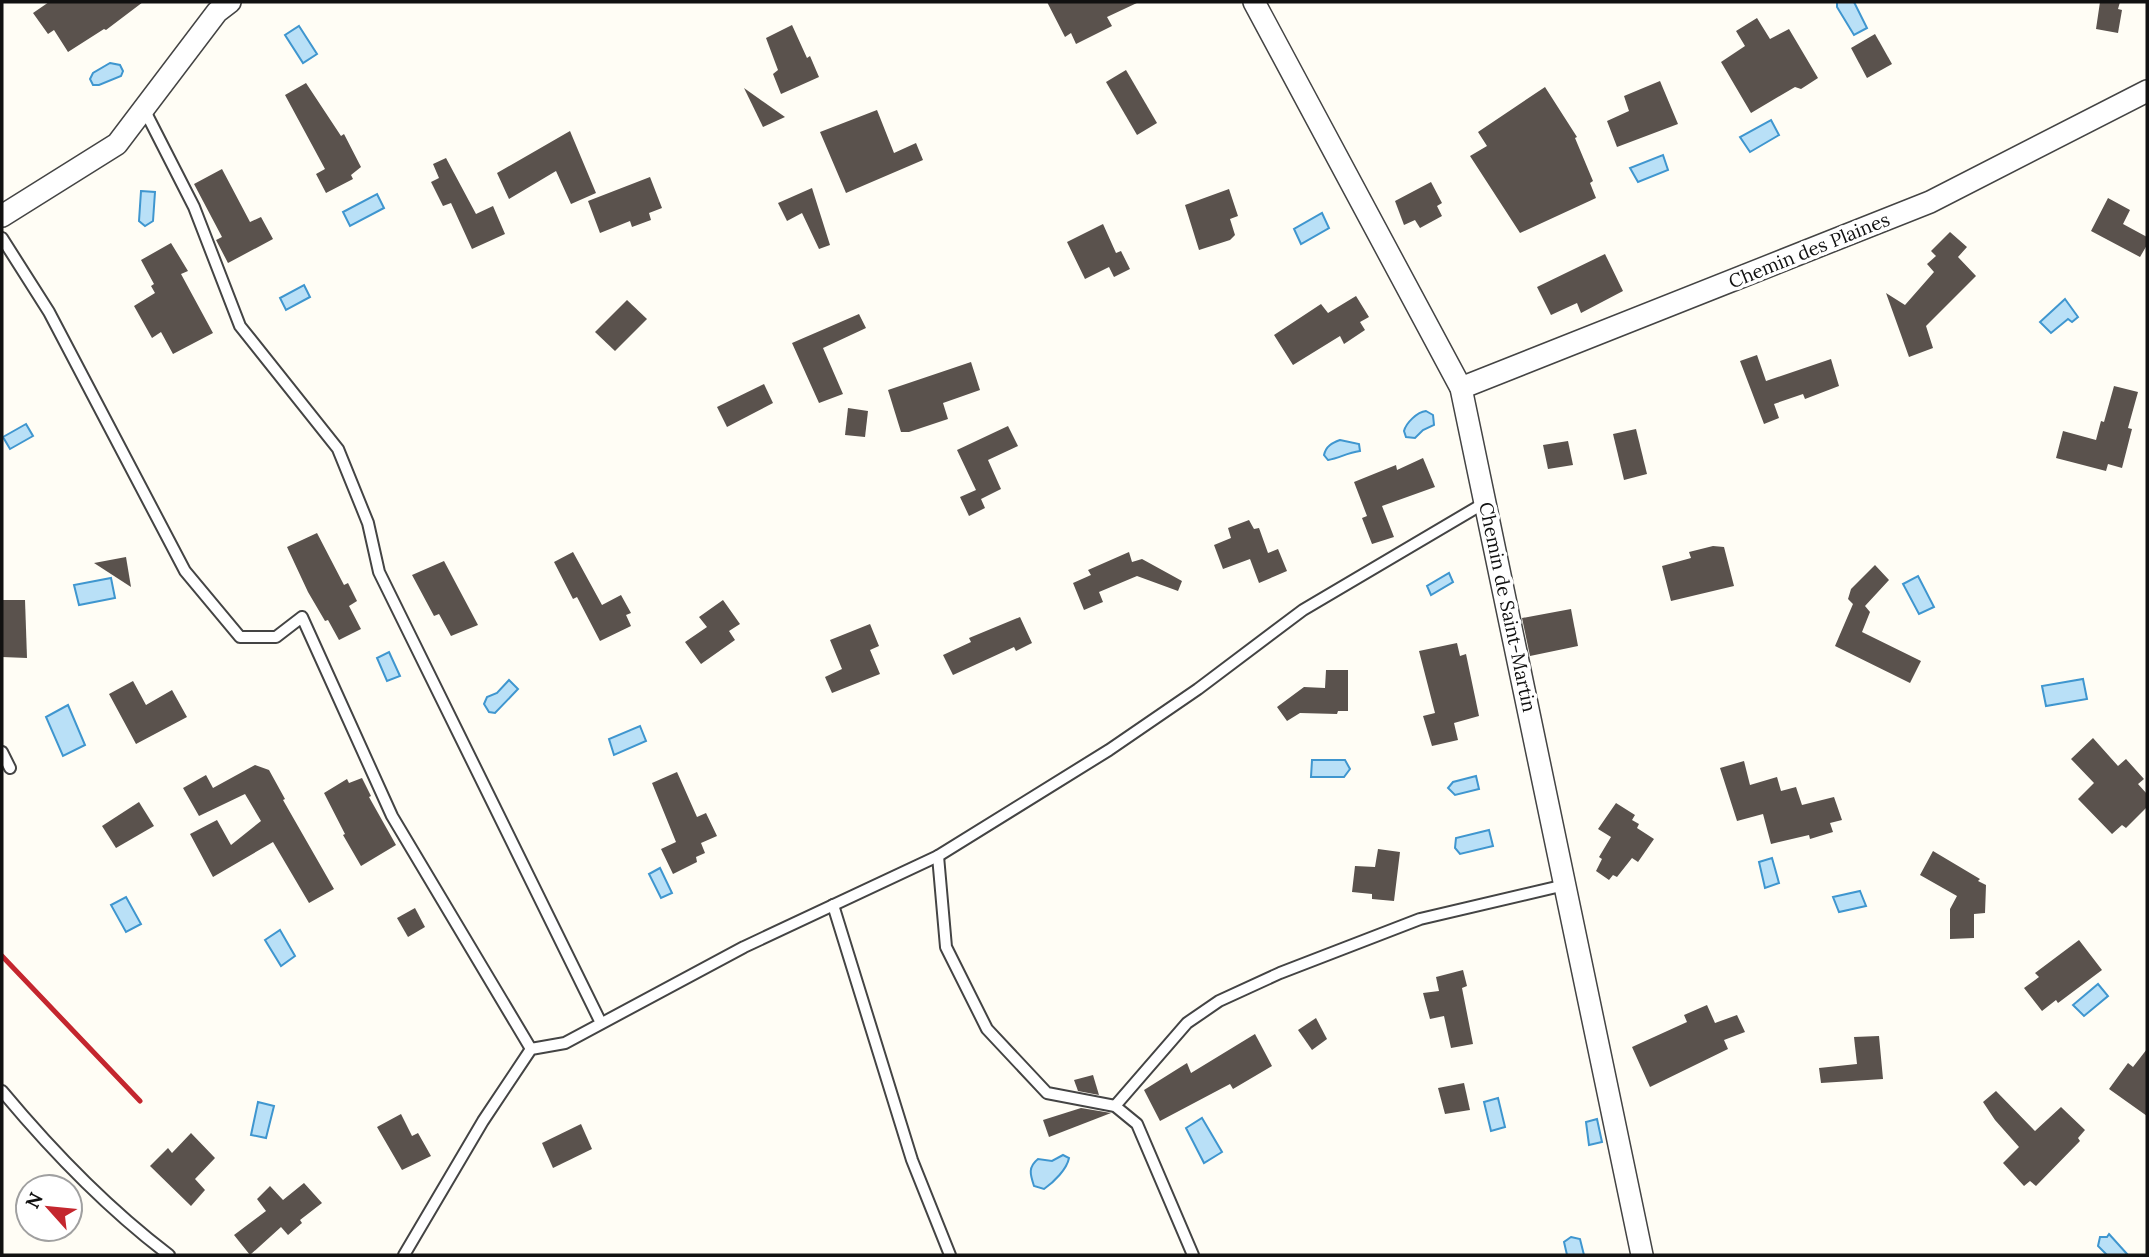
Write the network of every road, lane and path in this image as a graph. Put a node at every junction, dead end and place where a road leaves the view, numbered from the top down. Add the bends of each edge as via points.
1 (230, 2) edge
2 (1254, 2) edge
3 (2147, 91) edge
4 (144, 109) junction
5 (2, 216) edge
6 (2, 238) edge
7 (1461, 388) junction
8 (1486, 502) junction
9 (2, 752) edge
10 (10, 768) dead end
11 (938, 856) junction
12 (1565, 885) junction
13 (833, 905) junction
14 (601, 1023) junction
15 (531, 1049) junction
16 (2, 1091) edge
17 (1115, 1106) junction
18 (169, 1255) edge
19 (404, 1255) edge
20 (950, 1255) edge
21 (1193, 1255) edge
22 (1642, 1255) edge

1 - 4 street via 217,12
2 - 7 street, Chemin de Saint-Martin
3 - 7 street, Chemin des Plaines via 1930,202
4 - 5 street via 117,145
4 - 14 lane via 194,207 240,326 338,449 368,523 379,572
6 - 15 lane via 49,312 185,572 240,637 276,638 302,617 392,816
7 - 8 street, Chemin de Saint-Martin
8 - 11 lane via 1303,610 1109,750
8 - 12 street, Chemin de Saint-Martin
9 - 10 lane
11 - 13 lane
11 - 17 lane via 946,947 987,1029 1047,1093
12 - 17 lane via 1420,919 1220,1001 1187,1023
12 - 22 street, Chemin de Saint-Martin
13 - 14 lane
13 - 20 lane via 912,1160
14 - 15 lane via 565,1043
15 - 19 lane
16 - 18 lane via 42,1139 135,1230
17 - 21 lane via 1137,1124

